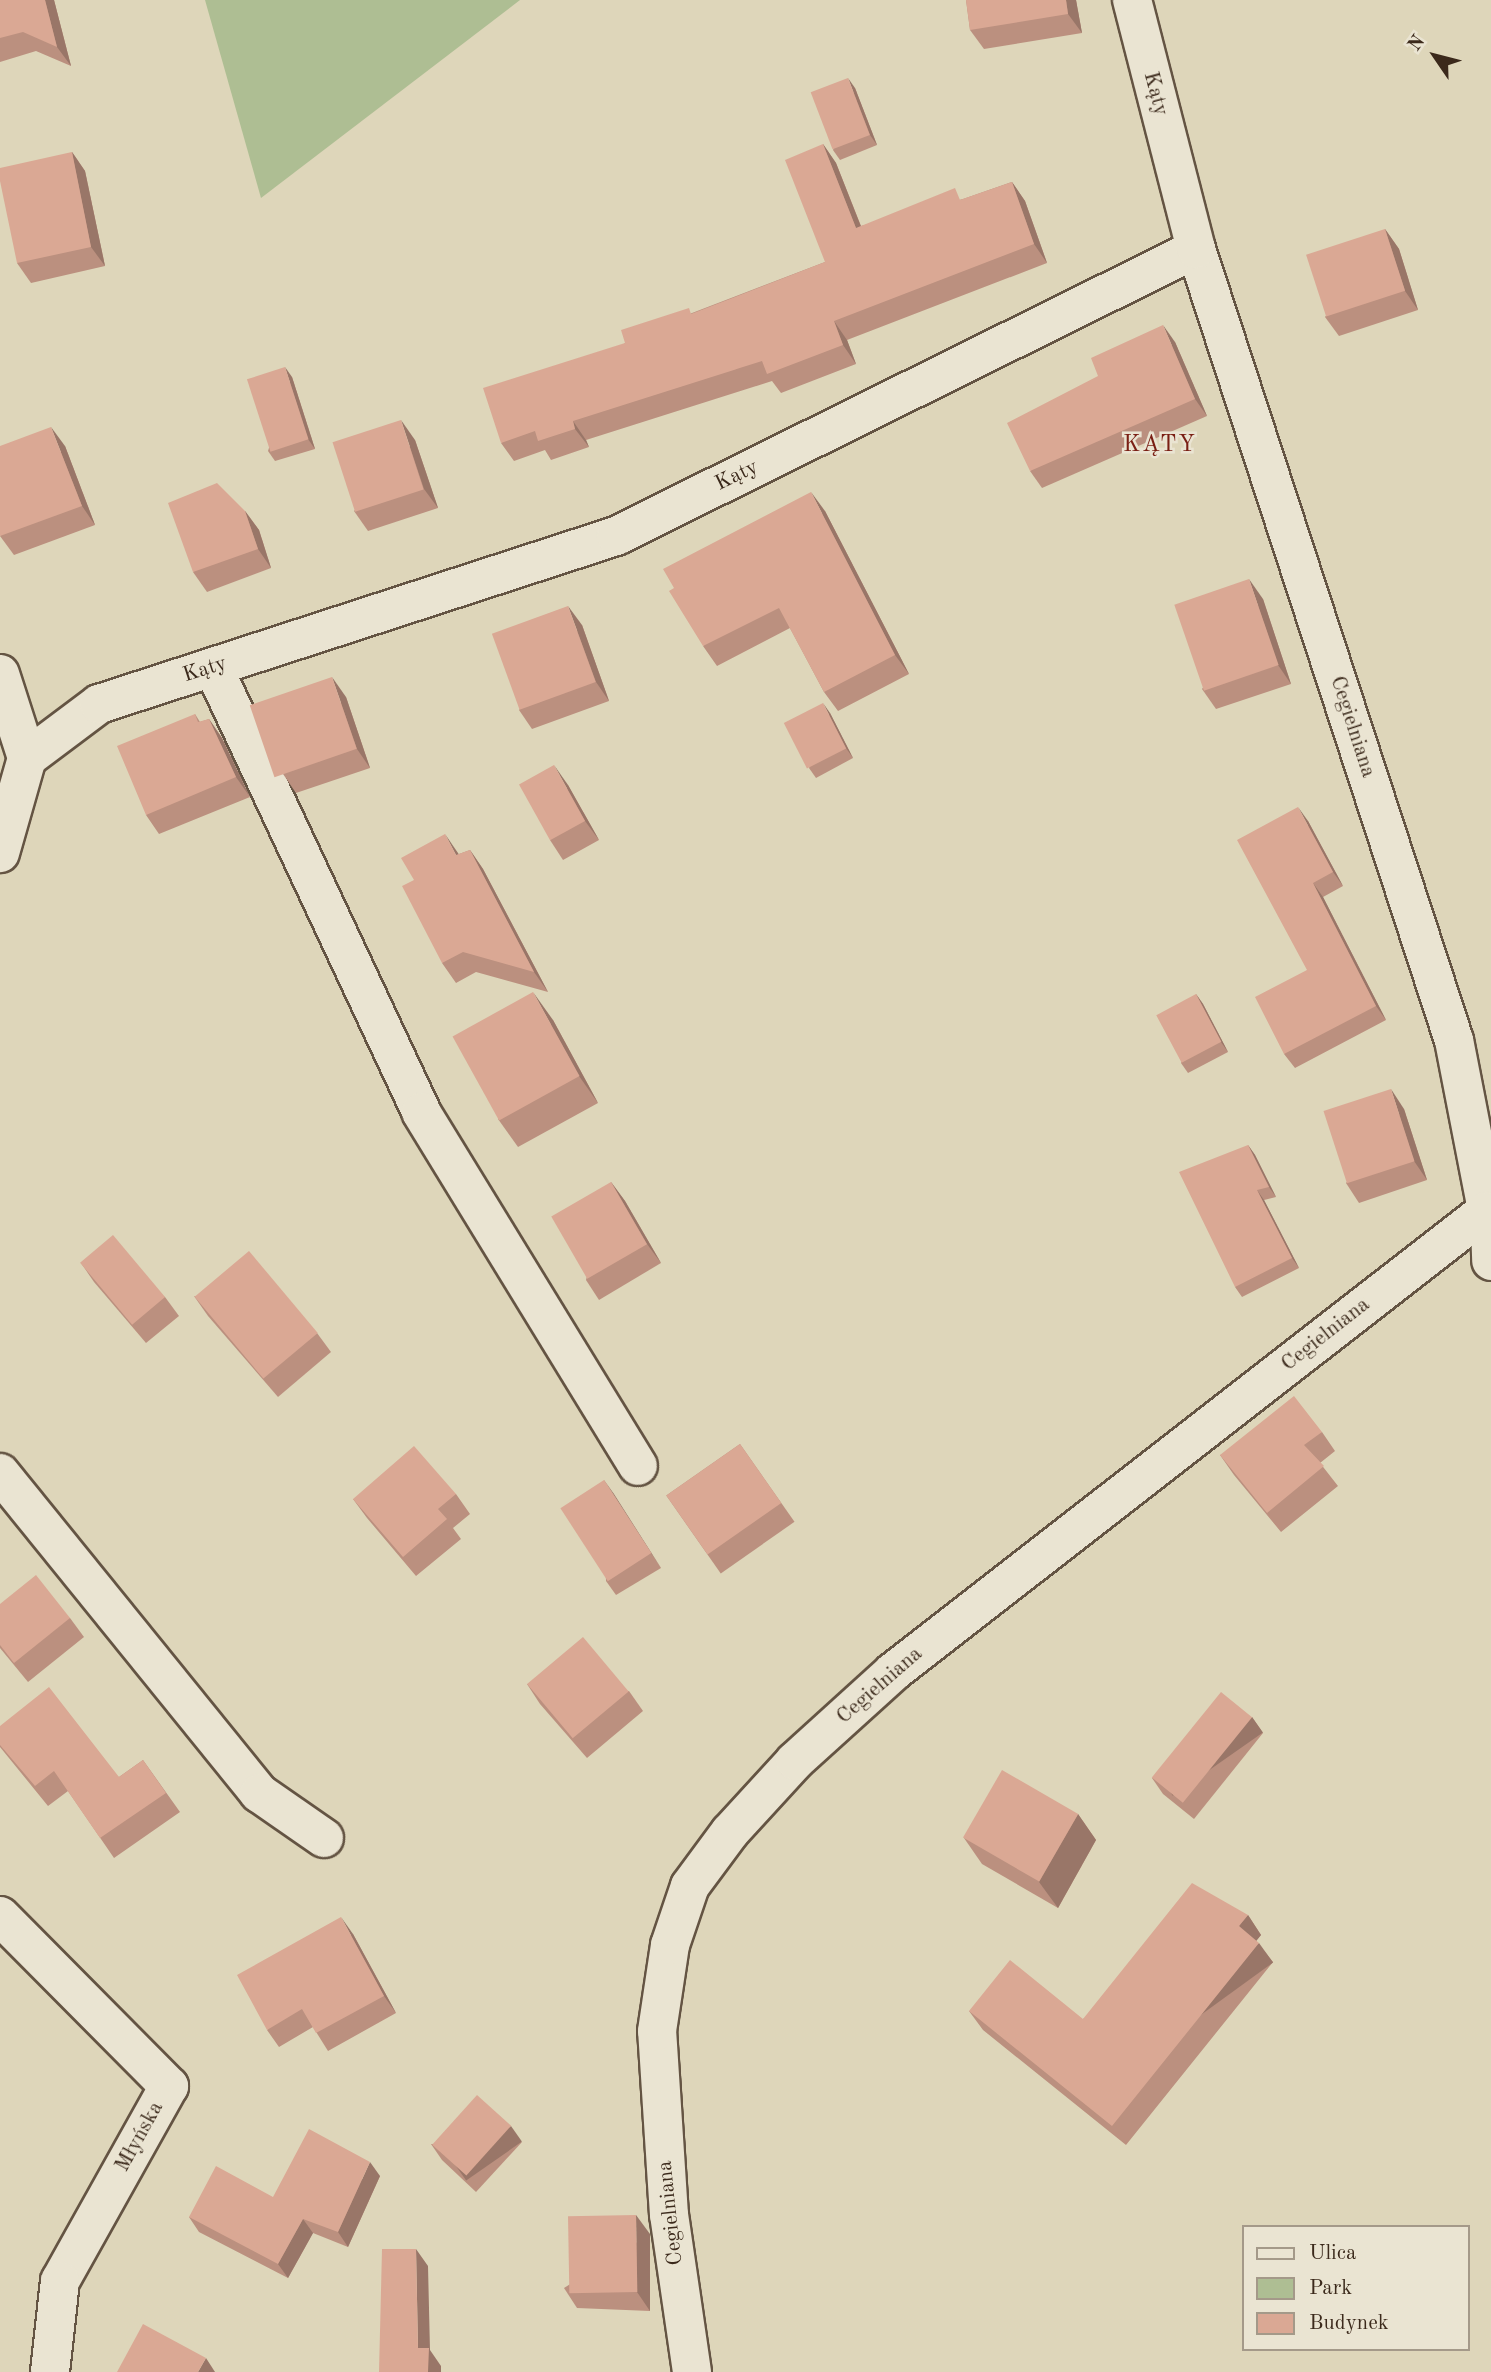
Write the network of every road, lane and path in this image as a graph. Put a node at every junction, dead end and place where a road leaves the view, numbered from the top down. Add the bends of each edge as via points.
1 (1132, 0) edge
2 (1196, 249) junction
3 (212, 667) junction
4 (0, 674) edge
5 (27, 758) junction
6 (0, 853) edge
7 (1486, 1211) junction
8 (1491, 1261) edge
9 (638, 1466) dead end
10 (0, 1473) edge
11 (324, 1838) dead end
12 (0, 1916) edge
13 (50, 2372) edge
14 (692, 2372) edge

1 - 2 street, Kąty
2 - 3 street, Kąty via 616,536
2 - 7 street, Cegielniana via 1454,1040
3 - 5 street, Kąty via 99,704
3 - 9 street via 421,1111
4 - 5 street
5 - 6 street
7 - 8 street, Cegielniana
7 - 14 street, Cegielniana via 893,1672 795,1761 730,1832 690,1886 670,1945 657,2031 669,2215
10 - 11 street via 259,1793
12 - 13 street, Młyńska via 169,2086 60,2281

